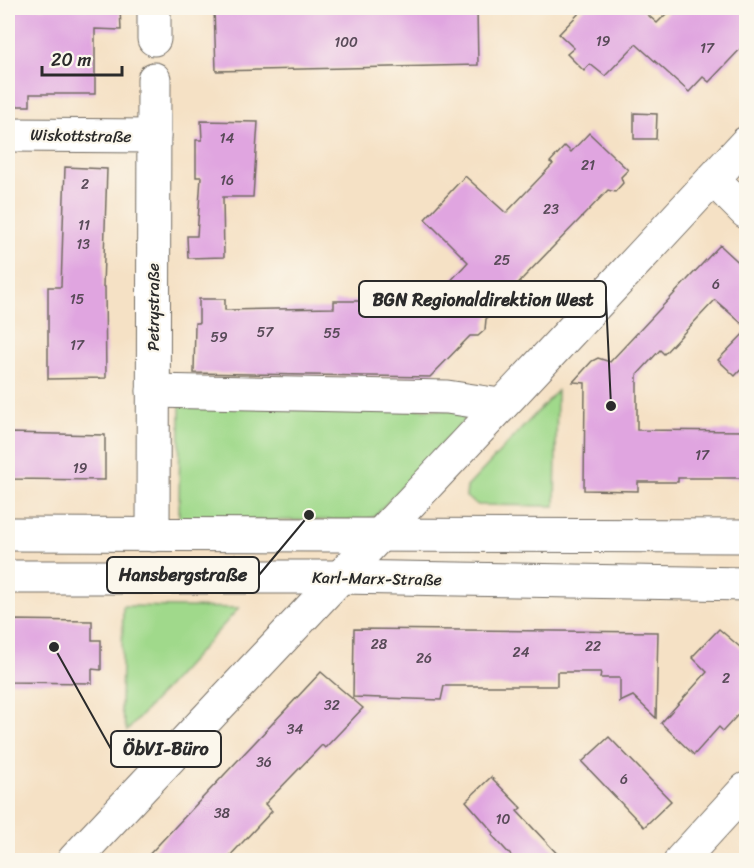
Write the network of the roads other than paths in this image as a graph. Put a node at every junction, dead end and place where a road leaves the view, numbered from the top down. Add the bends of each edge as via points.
1 (154, 79) dead end
2 (8, 135) edge
3 (154, 136) junction
4 (747, 143) edge
5 (713, 179) junction
6 (747, 212) edge
7 (153, 391) junction
8 (500, 405) junction
9 (8, 534) edge
10 (153, 535) junction
11 (379, 536) junction
12 (747, 536) edge
13 (8, 577) edge
14 (338, 577) junction
15 (747, 584) edge
16 (747, 789) edge
17 (686, 859) edge
18 (74, 861) edge

1 - 3 street, Petrystraße
2 - 3 street, Wiskottstraße
3 - 7 street, Petrystraße
4 - 5 street
5 - 6 street
5 - 8 street
7 - 8 street via 447,397
7 - 10 street, Petrystraße
8 - 11 street
9 - 10 street
10 - 11 street
11 - 12 street
11 - 14 street
13 - 14 street, Karl-Marx-Straße
14 - 15 street, Karl-Marx-Straße
14 - 18 street
16 - 17 street

